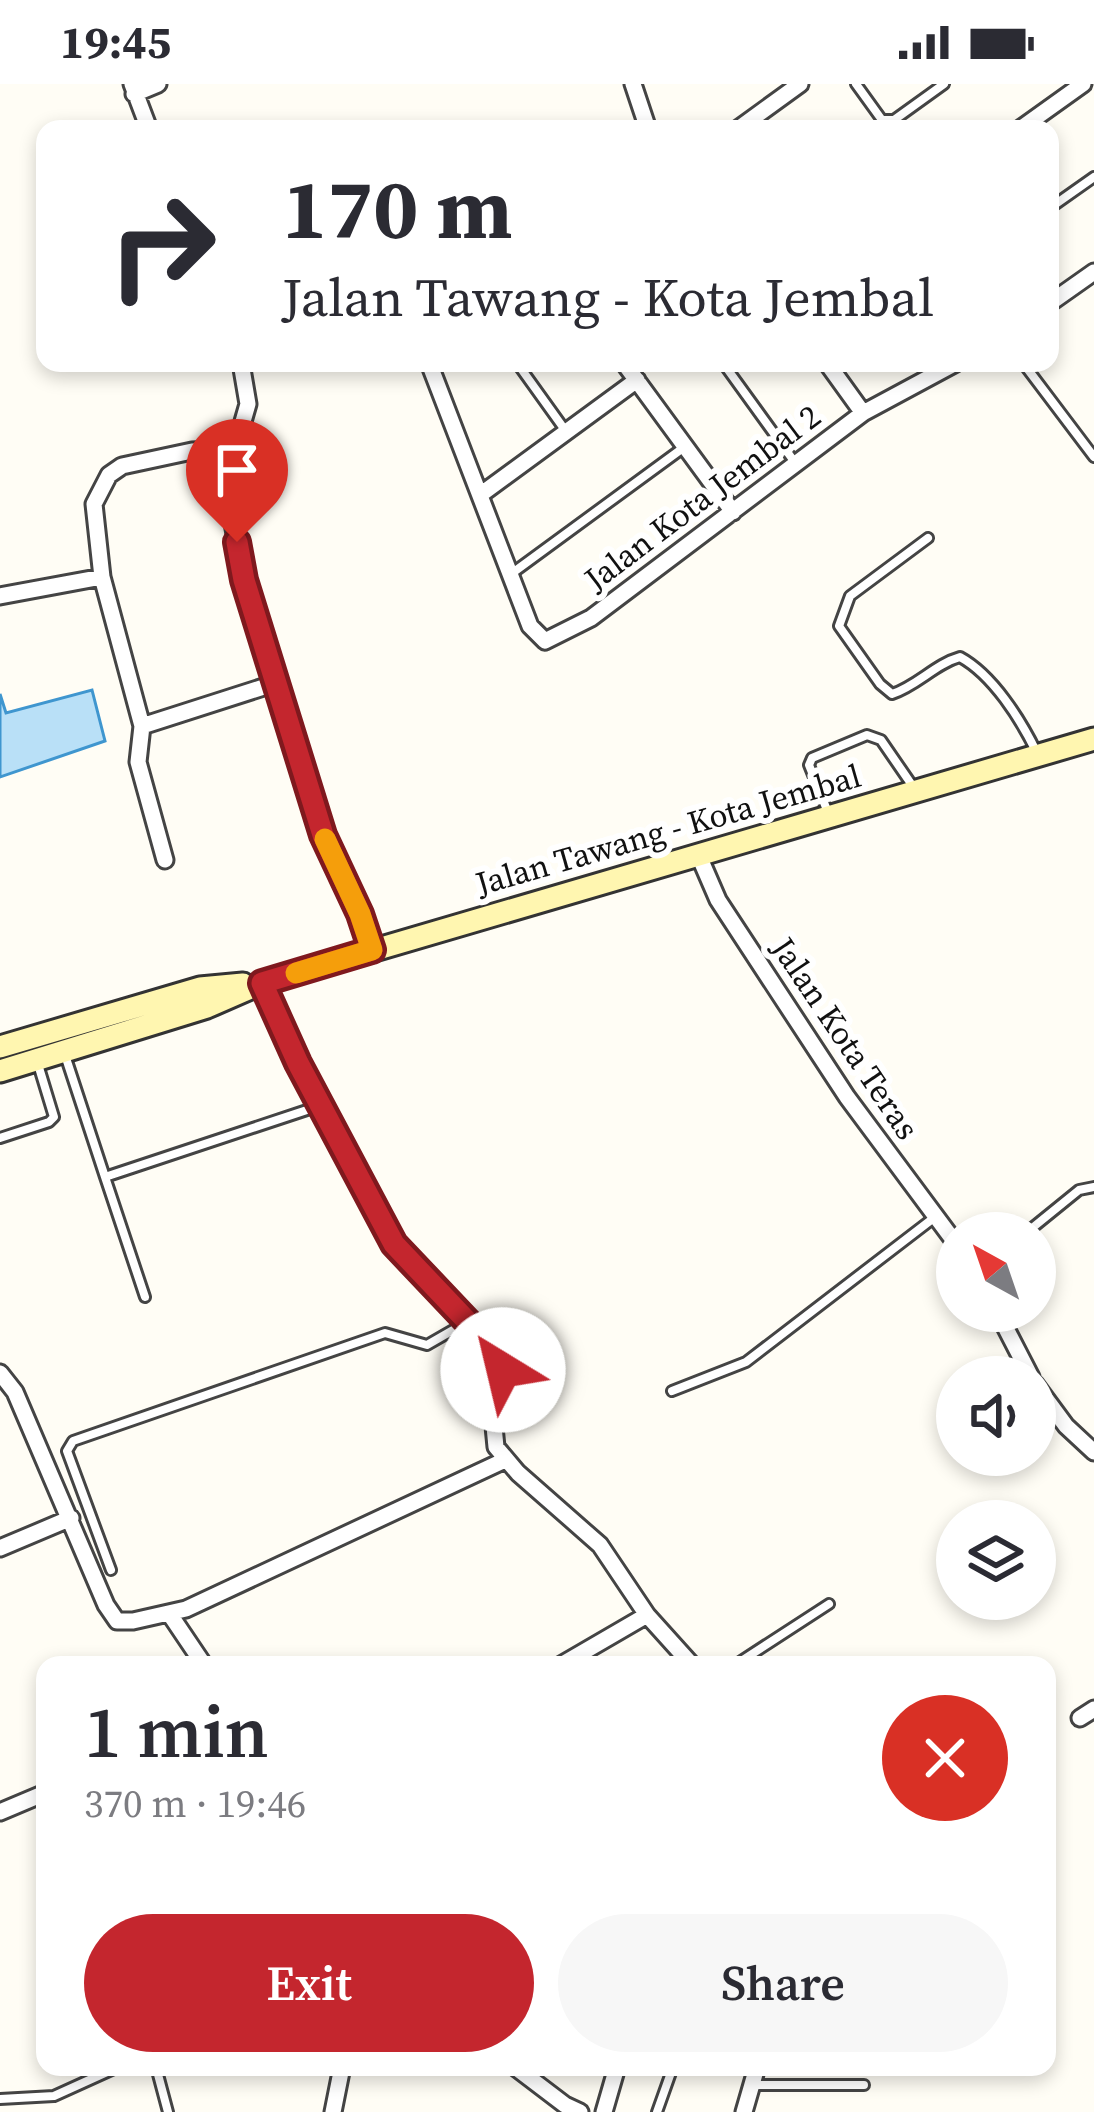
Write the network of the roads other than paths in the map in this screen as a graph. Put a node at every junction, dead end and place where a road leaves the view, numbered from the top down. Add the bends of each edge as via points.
1 (158, 84) edge
2 (633, 84) edge
3 (800, 84) edge
4 (856, 84) edge
5 (944, 84) edge
6 (1083, 84) edge
7 (133, 89) edge
8 (145, 120) edge
9 (644, 120) edge
10 (750, 120) edge
11 (1033, 120) edge
12 (1094, 177) edge
13 (1059, 202) edge
14 (1094, 272) edge
15 (1059, 297) edge
16 (243, 372) edge
17 (432, 372) edge
18 (523, 372) edge
19 (631, 372) edge
20 (730, 372) edge
21 (833, 372) edge
22 (939, 372) edge
23 (1030, 372) edge
24 (637, 380) junction
25 (863, 413) junction
26 (566, 432) junction
27 (686, 447) junction
28 (232, 449) junction
29 (1094, 457) edge
30 (796, 464) junction
31 (480, 495) junction
32 (733, 512) junction
33 (928, 538) dead end
34 (510, 575) junction
35 (102, 577) junction
36 (0, 596) edge
37 (276, 683) junction
38 (142, 726) junction
39 (1094, 739) edge
40 (1038, 755) junction
41 (916, 790) junction
42 (830, 816) junction
43 (699, 856) junction
44 (165, 860) dead end
45 (372, 950) junction
46 (262, 983) junction
47 (0, 1047) edge
48 (64, 1051) junction
49 (37, 1059) junction
50 (0, 1071) edge
51 (321, 1105) junction
52 (0, 1138) edge
53 (105, 1177) junction
54 (1094, 1187) edge
55 (1052, 1212) edge
56 (936, 1216) joint
57 (145, 1297) dead end
58 (468, 1322) junction
59 (0, 1373) edge
60 (672, 1391) dead end
61 (1056, 1412) edge
62 (1094, 1452) edge
63 (505, 1460) junction
64 (82, 1491) junction
65 (61, 1496) junction
66 (71, 1518) junction
67 (0, 1548) edge
68 (111, 1570) dead end
69 (830, 1604) dead end
70 (169, 1613) junction
71 (647, 1615) junction
72 (197, 1656) edge
73 (576, 1656) edge
74 (684, 1656) edge
75 (749, 1656) edge
76 (36, 1797) edge
77 (0, 1813) edge
78 (98, 2076) edge
79 (158, 2076) edge
80 (337, 2076) edge
81 (527, 2076) edge
82 (614, 2076) edge
83 (670, 2076) edge
84 (754, 2076) edge
85 (750, 2085) junction
86 (864, 2085) dead end
87 (0, 2099) edge
88 (168, 2112) edge
89 (333, 2112) edge
90 (580, 2112) edge
91 (604, 2112) edge
92 (657, 2112) edge
93 (744, 2112) edge

1 - 7 street
2 - 9 street
3 - 10 street
4 - 5 lane via 882,120 895,120
6 - 11 street
7 - 8 street
12 - 13 lane
14 - 15 street
16 - 28 street via 248,404
17 - 31 street
18 - 26 lane
19 - 24 street
20 - 30 lane
21 - 25 street
22 - 25 street, Jalan Kota Jembal 2
23 - 29 lane
24 - 26 street
24 - 27 street
25 - 30 street, Jalan Kota Jembal 2
26 - 31 street
27 - 32 street
27 - 34 lane
28 - 35 street via 146,459 109,475 94,504
28 - 37 street via 233,522
30 - 32 street, Jalan Kota Jembal 2
31 - 34 street
32 - 34 street, Jalan Kota Jembal 2 via 591,618 545,641 530,626
33 - 40 lane via 850,596 839,626 892,694 949,660 971,662
35 - 36 street
35 - 38 street
37 - 38 street
37 - 45 street via 323,835
38 - 44 street via 138,762
39 - 40 main road, Jalan Tawang - Kota Jembal
40 - 41 main road, Jalan Tawang - Kota Jembal
41 - 42 main road, Jalan Tawang - Kota Jembal
41 - 42 lane via 881,740 867,735 808,765
42 - 43 main road, Jalan Tawang - Kota Jembal
43 - 45 main road, Jalan Tawang - Kota Jembal
43 - 56 street, Jalan Kota Teras via 718,900 847,1097
45 - 46 main road, Jalan Tawang - Kota Jembal
46 - 47 main road, Jalan Tawang - Kota Jembal via 200,988
46 - 48 main road, Jalan Tawang - Kota Jembal
46 - 51 street
48 - 49 main road, Jalan Tawang - Kota Jembal
48 - 53 lane
49 - 50 main road, Jalan Tawang - Kota Jembal
49 - 52 lane via 54,1117
51 - 53 lane
51 - 58 street via 394,1244
53 - 57 lane
54 - 55 lane
56 - 60 lane via 746,1361
58 - 63 street via 503,1370 493,1432
58 - 64 lane via 427,1345 385,1333 73,1441 68,1451
59 - 65 street
61 - 62 street
63 - 70 street
63 - 71 street via 600,1545
64 - 65 lane
64 - 68 lane
65 - 66 street
66 - 67 street
66 - 70 street via 117,1621
69 - 75 lane
70 - 72 street
71 - 73 street
71 - 74 street
76 - 77 street
78 - 87 lane via 54,2096
79 - 88 lane
80 - 89 street
81 - 90 street
82 - 91 street
83 - 92 lane
84 - 85 street
85 - 86 lane
85 - 93 street

